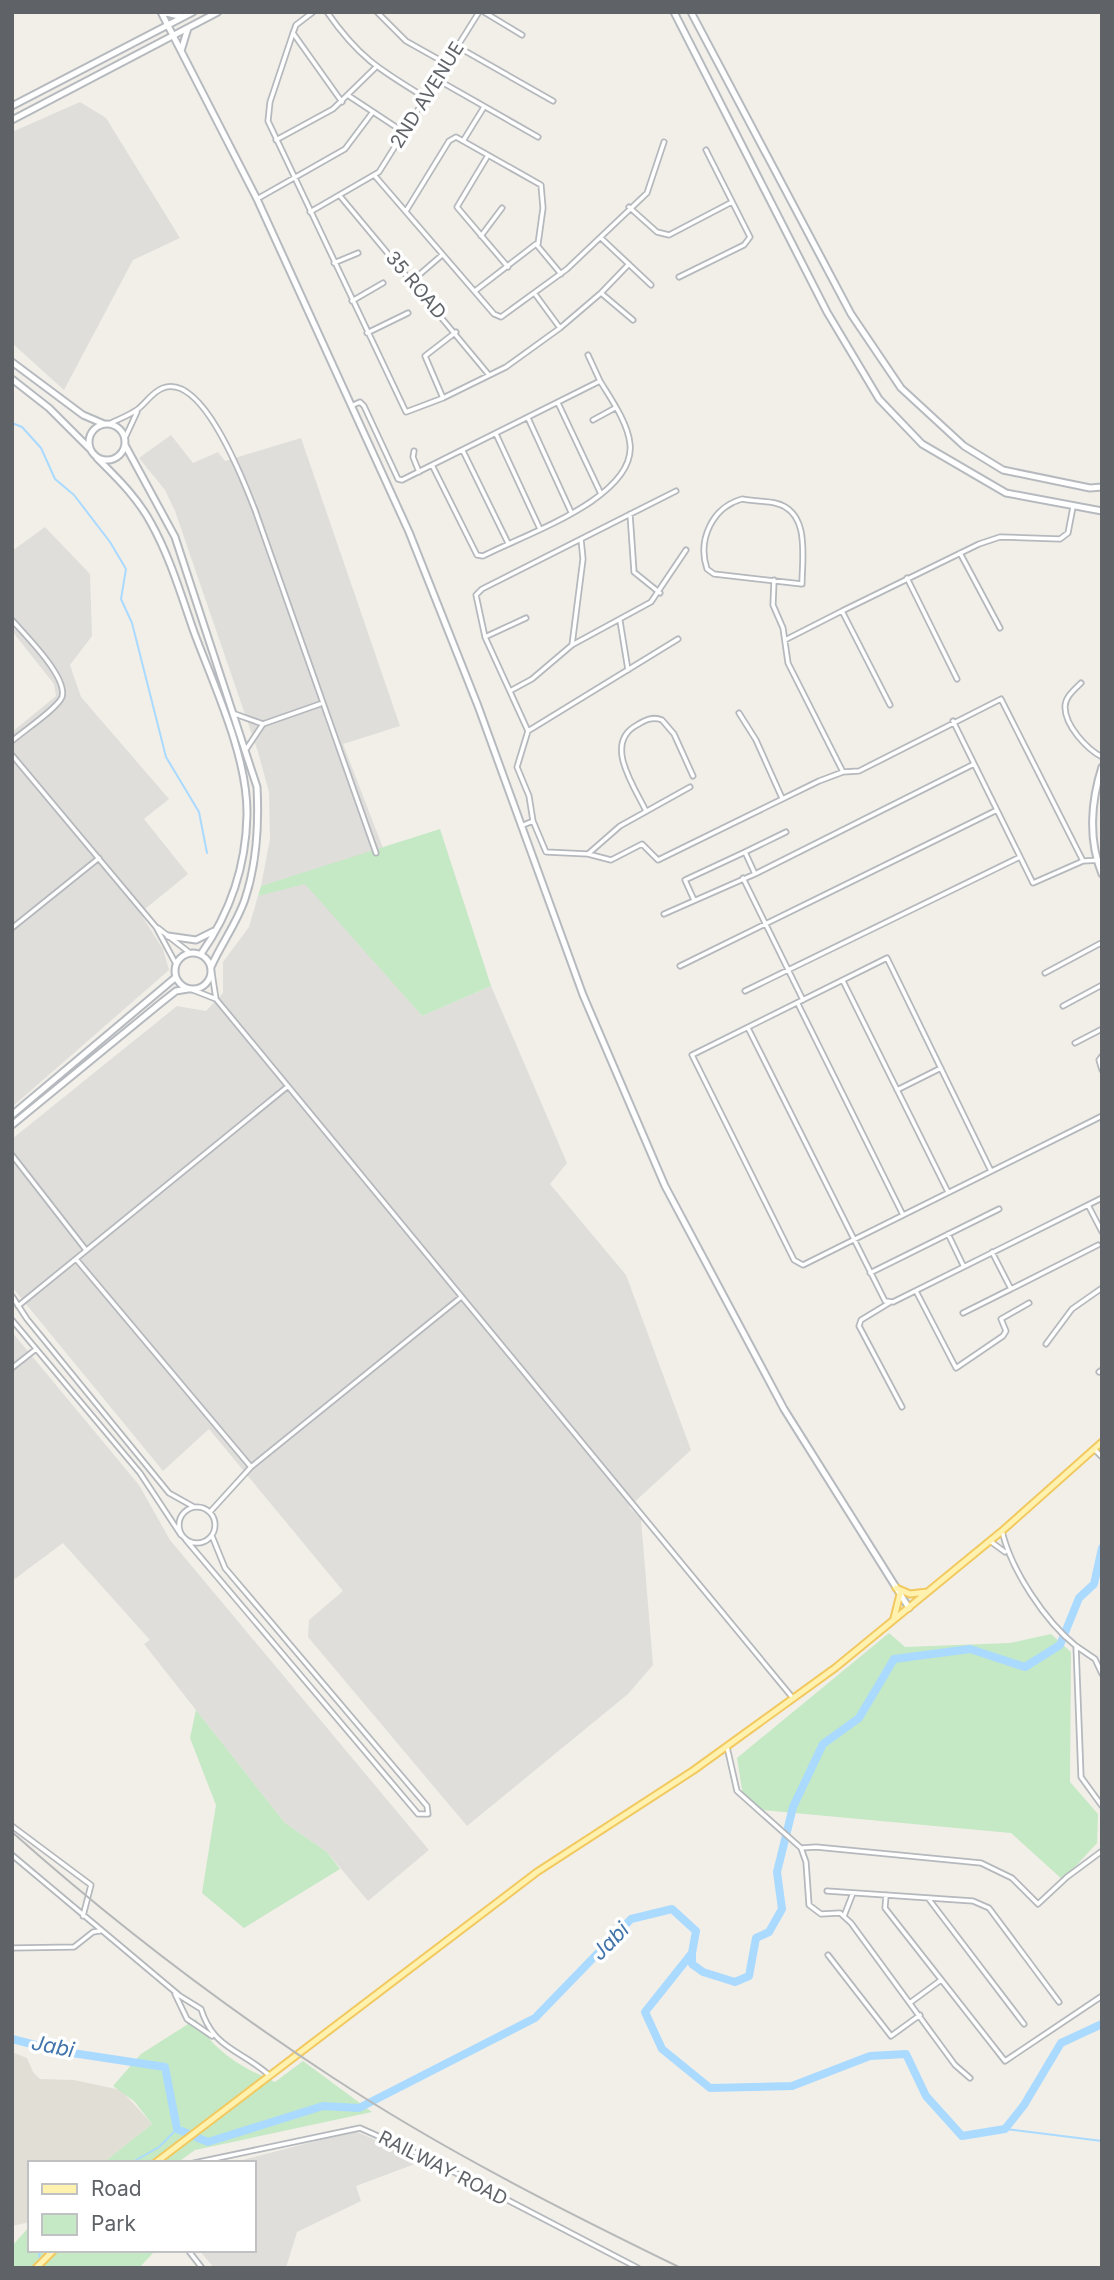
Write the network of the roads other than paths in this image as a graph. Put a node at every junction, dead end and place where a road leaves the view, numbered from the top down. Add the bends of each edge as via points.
1 (161, 12) edge
2 (193, 12) edge
3 (218, 12) edge
4 (313, 12) edge
5 (327, 12) edge
6 (377, 12) edge
7 (479, 12) edge
8 (484, 12) edge
9 (674, 12) edge
10 (691, 12) edge
11 (183, 17) junction
12 (167, 26) junction
13 (188, 28) junction
14 (293, 33) junction
15 (522, 35) dead end
16 (173, 36) junction
17 (458, 47) junction
18 (181, 51) junction
19 (447, 64) junction
20 (375, 68) junction
21 (438, 80) junction
22 (349, 96) junction
23 (426, 99) junction
24 (553, 101) dead end
25 (342, 102) junction
26 (12, 106) edge
27 (484, 107) junction
28 (372, 113) junction
29 (12, 120) edge
30 (405, 133) junction
31 (538, 137) dead end
32 (275, 140) junction
33 (463, 141) junction
34 (664, 142) dead end
35 (706, 150) dead end
36 (487, 156) junction
37 (375, 176) junction
38 (292, 177) junction
39 (340, 196) junction
40 (257, 199) junction
41 (732, 202) junction
42 (629, 206) junction
43 (502, 208) dead end
44 (406, 211) junction
45 (310, 212) junction
46 (481, 236) junction
47 (601, 238) junction
48 (538, 244) junction
49 (358, 254) dead end
50 (443, 255) junction
51 (334, 264) junction
52 (629, 264) junction
53 (508, 267) junction
54 (561, 274) junction
55 (679, 277) dead end
56 (412, 281) junction
57 (383, 284) dead end
58 (651, 285) dead end
59 (475, 291) junction
60 (601, 293) junction
61 (535, 294) junction
62 (352, 301) junction
63 (408, 313) dead end
64 (633, 320) dead end
65 (560, 328) junction
66 (456, 332) junction
67 (367, 333) junction
68 (588, 355) dead end
69 (12, 362) edge
70 (489, 375) junction
71 (12, 379) edge
72 (600, 381) junction
73 (443, 398) junction
74 (558, 402) junction
75 (351, 405) junction
76 (615, 408) junction
77 (137, 410) junction
78 (528, 418) junction
79 (593, 420) dead end
80 (106, 424) junction
81 (496, 434) junction
82 (125, 442) junction
83 (89, 448) junction
84 (414, 451) dead end
85 (463, 451) junction
86 (97, 458) junction
87 (432, 465) junction
88 (419, 472) junction
89 (1102, 487) edge
90 (676, 491) dead end
91 (601, 494) junction
92 (1073, 507) junction
93 (1102, 510) edge
94 (571, 512) junction
95 (630, 514) junction
96 (540, 529) junction
97 (581, 539) junction
98 (508, 543) junction
99 (686, 550) dead end
100 (960, 553) junction
101 (907, 578) junction
102 (774, 580) junction
103 (660, 593) junction
104 (842, 611) junction
105 (526, 618) dead end
106 (12, 620) edge
107 (620, 621) junction
108 (1000, 628) dead end
109 (485, 637) junction
110 (678, 639) dead end
111 (785, 640) junction
112 (572, 645) junction
113 (628, 671) junction
114 (957, 678) dead end
115 (1081, 683) dead end
116 (510, 691) junction
117 (320, 704) junction
118 (890, 705) dead end
119 (739, 713) dead end
120 (235, 714) junction
121 (953, 721) junction
122 (263, 724) junction
123 (528, 731) junction
124 (12, 741) edge
125 (247, 748) junction
126 (12, 755) edge
127 (1102, 757) edge
128 (12, 761) edge
129 (19, 764) junction
130 (974, 764) junction
131 (1102, 767) edge
132 (843, 772) junction
133 (693, 776) dead end
134 (690, 787) dead end
135 (782, 798) junction
136 (997, 810) junction
137 (646, 811) junction
138 (533, 821) junction
139 (521, 826) junction
140 (786, 832) dead end
141 (745, 852) junction
142 (376, 853) dead end
143 (588, 853) junction
144 (1020, 857) junction
145 (99, 858) junction
146 (1099, 860) edge
147 (1083, 861) junction
148 (755, 874) junction
149 (1102, 874) edge
150 (743, 878) junction
151 (694, 900) junction
152 (664, 914) dead end
153 (765, 924) junction
154 (156, 927) junction
155 (12, 928) edge
156 (217, 929) junction
157 (168, 936) junction
158 (1102, 943) edge
159 (190, 953) junction
160 (201, 954) junction
161 (176, 964) junction
162 (680, 966) dead end
163 (212, 970) junction
164 (788, 970) junction
165 (1045, 972) dead end
166 (176, 977) junction
167 (842, 981) junction
168 (1102, 985) edge
169 (191, 989) junction
170 (745, 991) dead end
171 (216, 999) junction
172 (803, 1000) junction
173 (798, 1003) junction
174 (1062, 1006) dead end
175 (748, 1028) junction
176 (1102, 1029) edge
177 (1075, 1043) dead end
178 (1102, 1056) edge
179 (941, 1068) junction
180 (1102, 1070) edge
181 (286, 1087) junction
182 (897, 1090) junction
183 (12, 1115) edge
184 (1102, 1116) edge
185 (12, 1125) edge
186 (12, 1156) edge
187 (991, 1171) junction
188 (948, 1192) junction
189 (1102, 1198) edge
190 (1088, 1205) junction
191 (999, 1209) dead end
192 (903, 1215) junction
193 (1102, 1232) edge
194 (948, 1234) junction
195 (854, 1239) junction
196 (1098, 1245) dead end
197 (86, 1250) junction
198 (992, 1252) junction
199 (76, 1259) junction
200 (963, 1265) junction
201 (870, 1273) junction
202 (1102, 1288) edge
203 (1011, 1289) junction
204 (916, 1291) junction
205 (12, 1296) edge
206 (460, 1298) junction
207 (889, 1303) junction
208 (1029, 1303) dead end
209 (18, 1306) junction
210 (963, 1313) dead end
211 (12, 1320) edge
212 (1045, 1344) dead end
213 (36, 1349) junction
214 (12, 1368) edge
215 (902, 1407) dead end
216 (1102, 1442) edge
217 (1094, 1449) junction
218 (1102, 1457) edge
219 (251, 1467) junction
220 (194, 1507) junction
221 (210, 1512) junction
222 (1002, 1531) junction
223 (181, 1535) junction
224 (212, 1536) junction
225 (186, 1540) junction
226 (990, 1541) junction
227 (1007, 1553) junction
228 (896, 1588) junction
229 (930, 1591) junction
230 (900, 1594) junction
231 (909, 1608) junction
232 (892, 1622) junction
233 (1073, 1645) junction
234 (1101, 1666) edge
235 (1102, 1674) edge
236 (794, 1699) junction
237 (727, 1747) junction
238 (1102, 1806) edge
239 (12, 1826) edge
240 (800, 1847) junction
241 (1102, 1851) edge
242 (12, 1855) edge
243 (828, 1891) dead end
244 (853, 1893) junction
245 (886, 1895) junction
246 (928, 1898) junction
247 (83, 1916) junction
248 (844, 1916) junction
249 (102, 1931) junction
250 (12, 1948) edge
251 (828, 1955) dead end
252 (941, 1980) junction
253 (171, 1989) junction
254 (1102, 1996) edge
255 (911, 2002) junction
256 (1059, 2002) dead end
257 (920, 2015) junction
258 (1024, 2024) dead end
259 (217, 2039) junction
260 (270, 2076) junction
261 (970, 2078) dead end
262 (158, 2161) edge
263 (203, 2161) edge
264 (52, 2252) edge
265 (190, 2252) edge
266 (36, 2268) edge
267 (202, 2268) edge
268 (638, 2268) edge

1 - 11 street
1 - 12 street
2 - 11 street
3 - 13 street
4 - 14 street
5 - 20 street via 348,42
6 - 19 street via 406,41
7 - 17 street, 2ND AVENUE
8 - 15 street
9 - 92 street via 827,312 879,399 922,444 1006,492
10 - 89 street via 851,314 901,388 964,446 1003,470
11 - 12 street
12 - 16 street
12 - 26 street
13 - 16 street
13 - 18 street
14 - 25 street
14 - 32 street via 271,102 268,121
16 - 18 street
16 - 29 street
17 - 19 street, 2ND AVENUE
17 - 24 street
18 - 40 street
19 - 21 street, 2ND AVENUE
20 - 22 street
20 - 23 street
21 - 23 street, 2ND AVENUE
21 - 27 street
22 - 25 street
22 - 28 street
23 - 30 street, 2ND AVENUE
25 - 32 street
27 - 31 street
27 - 33 street
28 - 30 street
28 - 38 street via 345,149
30 - 37 street, 2ND AVENUE
32 - 38 street
33 - 36 street
33 - 44 street via 453,136
34 - 42 street via 649,188
35 - 41 street
36 - 46 street via 457,207
36 - 48 street via 541,185
37 - 39 street, 2ND AVENUE
37 - 44 street
38 - 40 street
38 - 45 street
39 - 45 street, 2ND AVENUE
39 - 56 street, 35 ROAD
40 - 75 street
41 - 42 street via 669,235 657,232
41 - 55 street via 749,241
42 - 47 street
43 - 46 street
44 - 50 street
45 - 51 street
46 - 53 street
47 - 52 street
47 - 54 street
48 - 53 street
48 - 54 street
49 - 51 street
50 - 56 street
50 - 59 street
51 - 62 street
52 - 58 street
52 - 60 street
53 - 59 street
54 - 61 street
56 - 66 street, 35 ROAD
57 - 62 street
59 - 61 street via 501,317
60 - 64 street
60 - 65 street
61 - 65 street
62 - 67 street
63 - 67 street
65 - 70 street
66 - 70 street, 35 ROAD
66 - 73 street via 425,356
67 - 73 street via 406,412
68 - 72 street
69 - 80 street via 83,415
70 - 73 street
71 - 83 street
72 - 74 street
72 - 76 street
74 - 78 street
74 - 91 street
75 - 88 street via 360,402 364,406 398,479
75 - 139 street via 418,554
76 - 79 street
76 - 91 street via 630,441 630,458 617,483
77 - 80 street
77 - 82 street
77 - 117 street via 162,388 180,387 211,420 244,484
78 - 81 street
78 - 94 street
80 - 82 street via 119,429
80 - 83 street via 89,436
81 - 85 street
81 - 96 street
82 - 86 street via 115,459
82 - 120 street via 175,537
83 - 86 street
84 - 88 street
85 - 87 street
85 - 98 street
86 - 156 street via 130,492 159,536 239,762 247,813 245,842 240,870
87 - 88 street
87 - 98 street via 477,555
90 - 95 street
91 - 94 street
92 - 93 street
92 - 100 street via 1068,533 1060,539 1000,537
94 - 96 street
95 - 97 street
95 - 103 street via 634,572
96 - 98 street
97 - 109 street via 479,591 476,599
97 - 112 street via 583,559
99 - 103 street
100 - 101 street
100 - 108 street
101 - 104 street
101 - 114 street
102 - 102 street via 802,584 803,530 790,510 776,503 742,499 721,508 708,526 707,569 714,574
102 - 111 street via 773,605
103 - 107 street
104 - 111 street
104 - 118 street
105 - 109 street
106 - 124 street via 55,671 62,691 59,701
107 - 112 street
107 - 113 street
109 - 116 street
110 - 113 street
111 - 132 street via 788,663
112 - 116 street via 533,679
113 - 123 street
115 - 127 street via 1068,696 1068,717 1087,749
116 - 123 street
117 - 122 street
117 - 142 street
119 - 135 street
120 - 122 street
120 - 125 street
121 - 130 street
121 - 132 street via 859,771
121 - 147 street via 1001,699
122 - 125 street
123 - 138 street via 517,767
125 - 163 street via 257,787 257,849 244,901
126 - 129 street
128 - 129 street
129 - 145 street
130 - 136 street
130 - 148 street
131 - 146 street via 1092,796
132 - 135 street
133 - 137 street via 674,734 662,720 651,718 625,732 622,758
134 - 137 street
135 - 143 street via 658,860 642,844 611,860
136 - 144 street
136 - 153 street
137 - 143 street
138 - 139 street
138 - 143 street via 546,852
139 - 228 street via 583,995 665,1186 783,1409
140 - 141 street
141 - 148 street
141 - 151 street via 685,880
144 - 147 street via 1033,883
144 - 164 street
145 - 154 street
145 - 155 street
146 - 147 street
146 - 149 street
148 - 150 street
150 - 151 street
150 - 153 street
151 - 152 street
153 - 162 street
153 - 164 street
154 - 157 street
154 - 161 street
156 - 157 street via 196,940
156 - 160 street
157 - 159 street
158 - 165 street
159 - 160 street
159 - 161 street
160 - 163 street
161 - 166 street
163 - 169 street via 208,983
163 - 171 street
164 - 170 street
164 - 172 street
166 - 169 street
166 - 183 street
167 - 172 street
167 - 179 street via 887,958
167 - 182 street
168 - 174 street
169 - 171 street
169 - 185 street via 176,991
171 - 181 street
172 - 173 street
173 - 175 street
173 - 192 street
175 - 195 street
175 - 195 street via 692,1055 794,1260 803,1265
176 - 177 street
178 - 180 street
179 - 182 street
179 - 187 street
181 - 197 street
181 - 206 street
182 - 188 street
184 - 187 street
186 - 197 street
187 - 188 street
188 - 192 street
189 - 190 street
190 - 193 street
190 - 198 street
191 - 194 street
192 - 195 street
194 - 200 street
194 - 201 street
195 - 201 street
196 - 203 street
197 - 199 street
198 - 200 street
198 - 203 street
199 - 209 street
199 - 219 street
200 - 204 street
201 - 207 street
202 - 212 street via 1073,1309
203 - 210 street
204 - 207 street
204 - 208 street via 957,1368 1003,1336 1006,1331 1001,1319
205 - 209 street
206 - 219 street
206 - 236 street
207 - 215 street via 861,1320 859,1326
209 - 220 street via 169,1493
211 - 213 street
213 - 214 street
213 - 223 street via 142,1476
216 - 217 main road
217 - 218 street
217 - 222 main road
219 - 221 street
220 - 221 street
220 - 223 street via 179,1521
221 - 224 street via 215,1526
222 - 226 main road
222 - 227 street
223 - 225 street
224 - 225 street via 197,1544
224 - 225 street via 225,1568 427,1806 428,1814 418,1814
226 - 227 street
226 - 229 main road
227 - 233 street via 1061,1636
228 - 229 main road via 910,1594
228 - 230 street
229 - 231 main road
230 - 231 street
230 - 232 main road
231 - 232 main road
232 - 236 main road
233 - 234 street
233 - 238 street via 1081,1777
234 - 235 street
236 - 237 main road
237 - 240 street via 737,1791
237 - 260 main road via 537,1872
239 - 247 street via 91,1885
240 - 241 street via 981,1863 1012,1878 1038,1904
240 - 248 street via 806,1862 809,1905 821,1914
242 - 247 street
243 - 244 street
244 - 245 street
244 - 248 street
245 - 246 street
245 - 252 street via 885,1908
246 - 256 street via 973,1901 989,1908
246 - 258 street
247 - 249 street
248 - 255 street
249 - 250 street via 93,1932 74,1947
249 - 253 street
251 - 257 street via 891,2036
252 - 254 street via 1005,2061
252 - 255 street
253 - 259 street via 187,2019
253 - 259 street via 201,2008
255 - 257 street
257 - 261 street
259 - 260 street
260 - 262 main road
263 - 268 street, RAILWAY ROAD via 360,2128
264 - 266 main road
265 - 267 street

